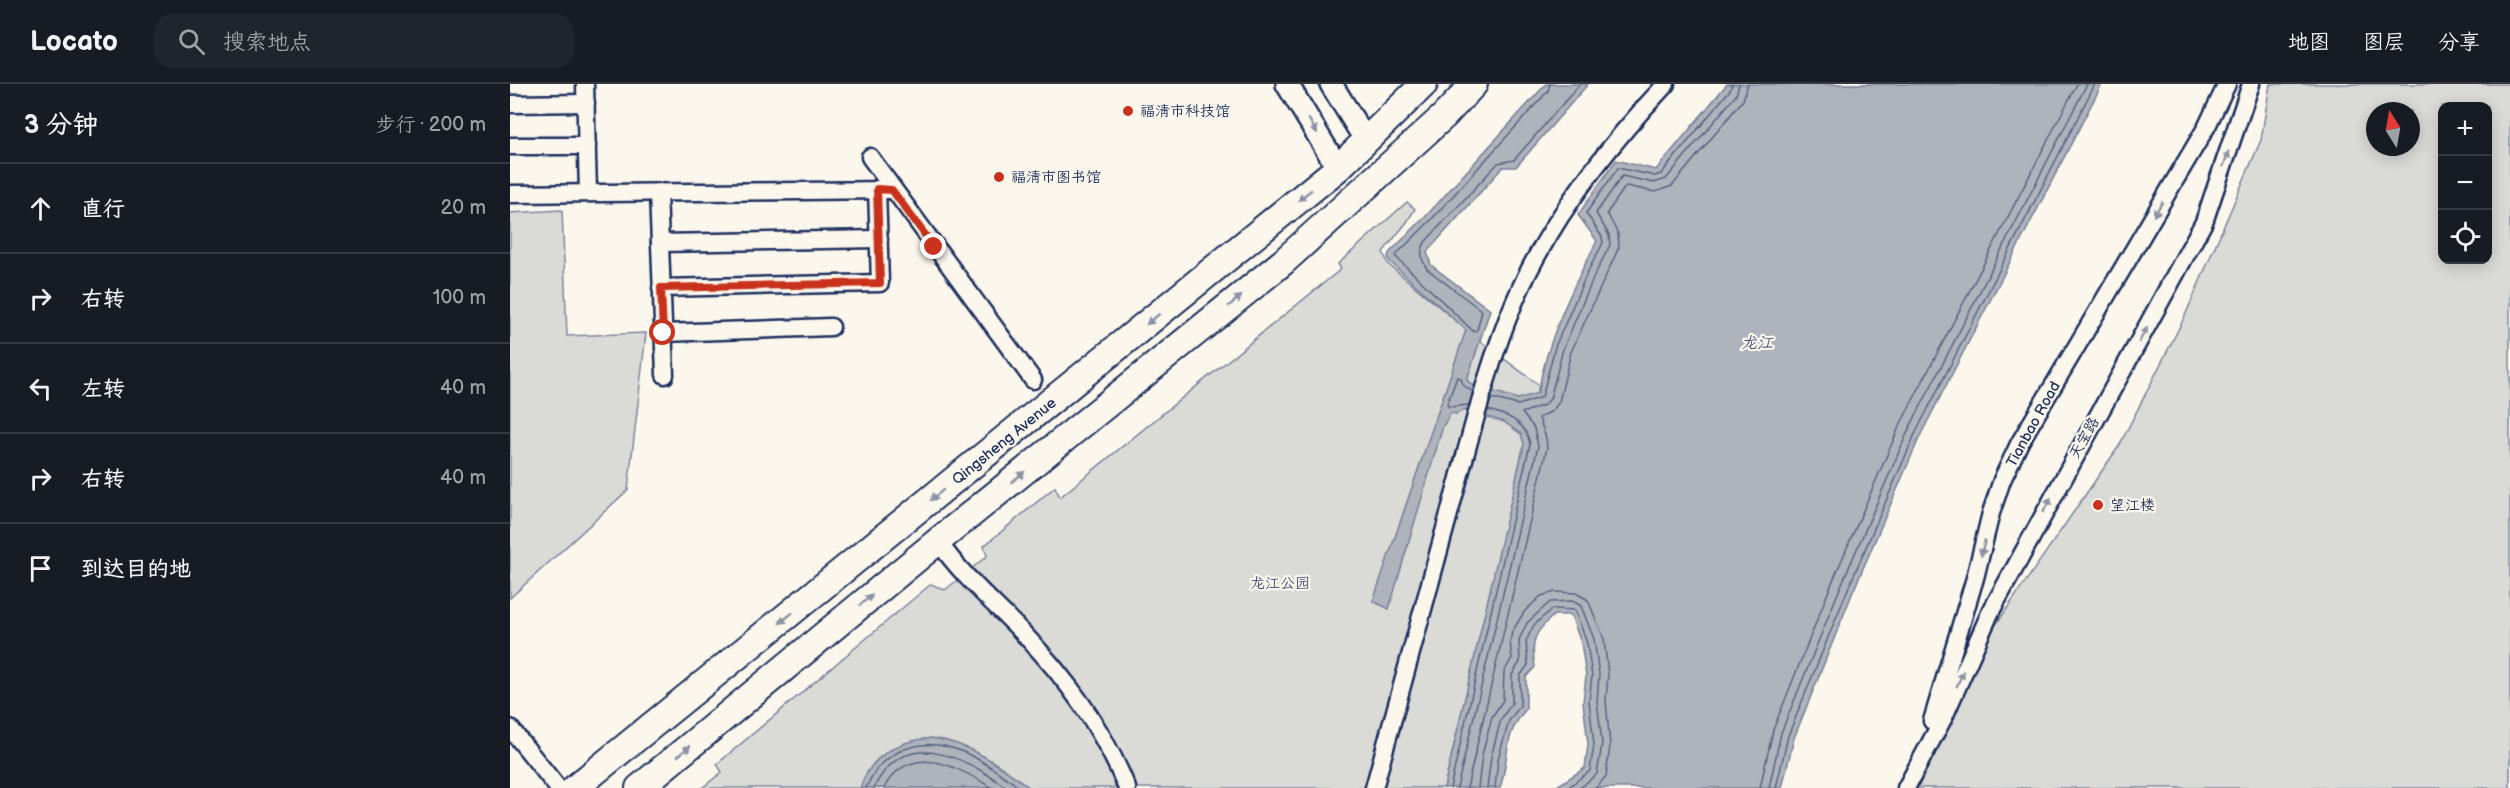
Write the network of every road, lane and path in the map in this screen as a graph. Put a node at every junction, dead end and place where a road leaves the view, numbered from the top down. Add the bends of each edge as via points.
1 (585, 84) edge
2 (1287, 84) edge
3 (1331, 84) edge
4 (1424, 84) edge
5 (1474, 84) edge
6 (1666, 84) edge
7 (2227, 84) edge
8 (2251, 84) edge
9 (586, 103) junction
10 (510, 104) edge
11 (1366, 141) junction
12 (510, 146) edge
13 (586, 146) junction
14 (870, 157) dead end
15 (1338, 168) junction
16 (885, 189) junction
17 (588, 192) junction
18 (658, 192) junction
19 (510, 194) edge
20 (879, 239) junction
21 (660, 243) junction
22 (661, 288) junction
23 (831, 327) dead end
24 (663, 333) junction
25 (665, 375) dead end
26 (1033, 380) dead end
27 (938, 541) junction
28 (510, 728) edge
29 (558, 788) edge
30 (575, 788) edge
31 (639, 788) edge
32 (1127, 788) edge
33 (1374, 788) edge
34 (1896, 788) edge
35 (1906, 788) edge

1 - 9 street
2 -> 15 street
3 - 11 street
4 - 11 main road, Qingsheng Avenue
27 -> 5 main road via 1283,262
6 - 33 street via 1573,198 1551,231 1514,303 1476,415
7 -> 34 street, Tianbao Road via 2207,126 2020,442 2002,480 1931,723
35 -> 8 street, 天宝路 via 1944,717 1990,613 2204,222
9 - 10 street
9 - 13 street
11 - 15 main road, Qingsheng Avenue
12 - 13 street
13 - 17 street
14 - 16 street
15 -> 30 main road, Qingsheng Avenue
16 - 18 street
16 - 20 street
16 - 26 street
17 - 18 street
17 - 19 street
18 - 21 street
20 - 21 street
20 - 22 street via 880,283
21 - 22 street
22 - 24 street
23 - 24 street
24 - 25 street
31 -> 27 main road
27 - 32 street via 980,592 1070,687 1094,721
28 - 29 street

